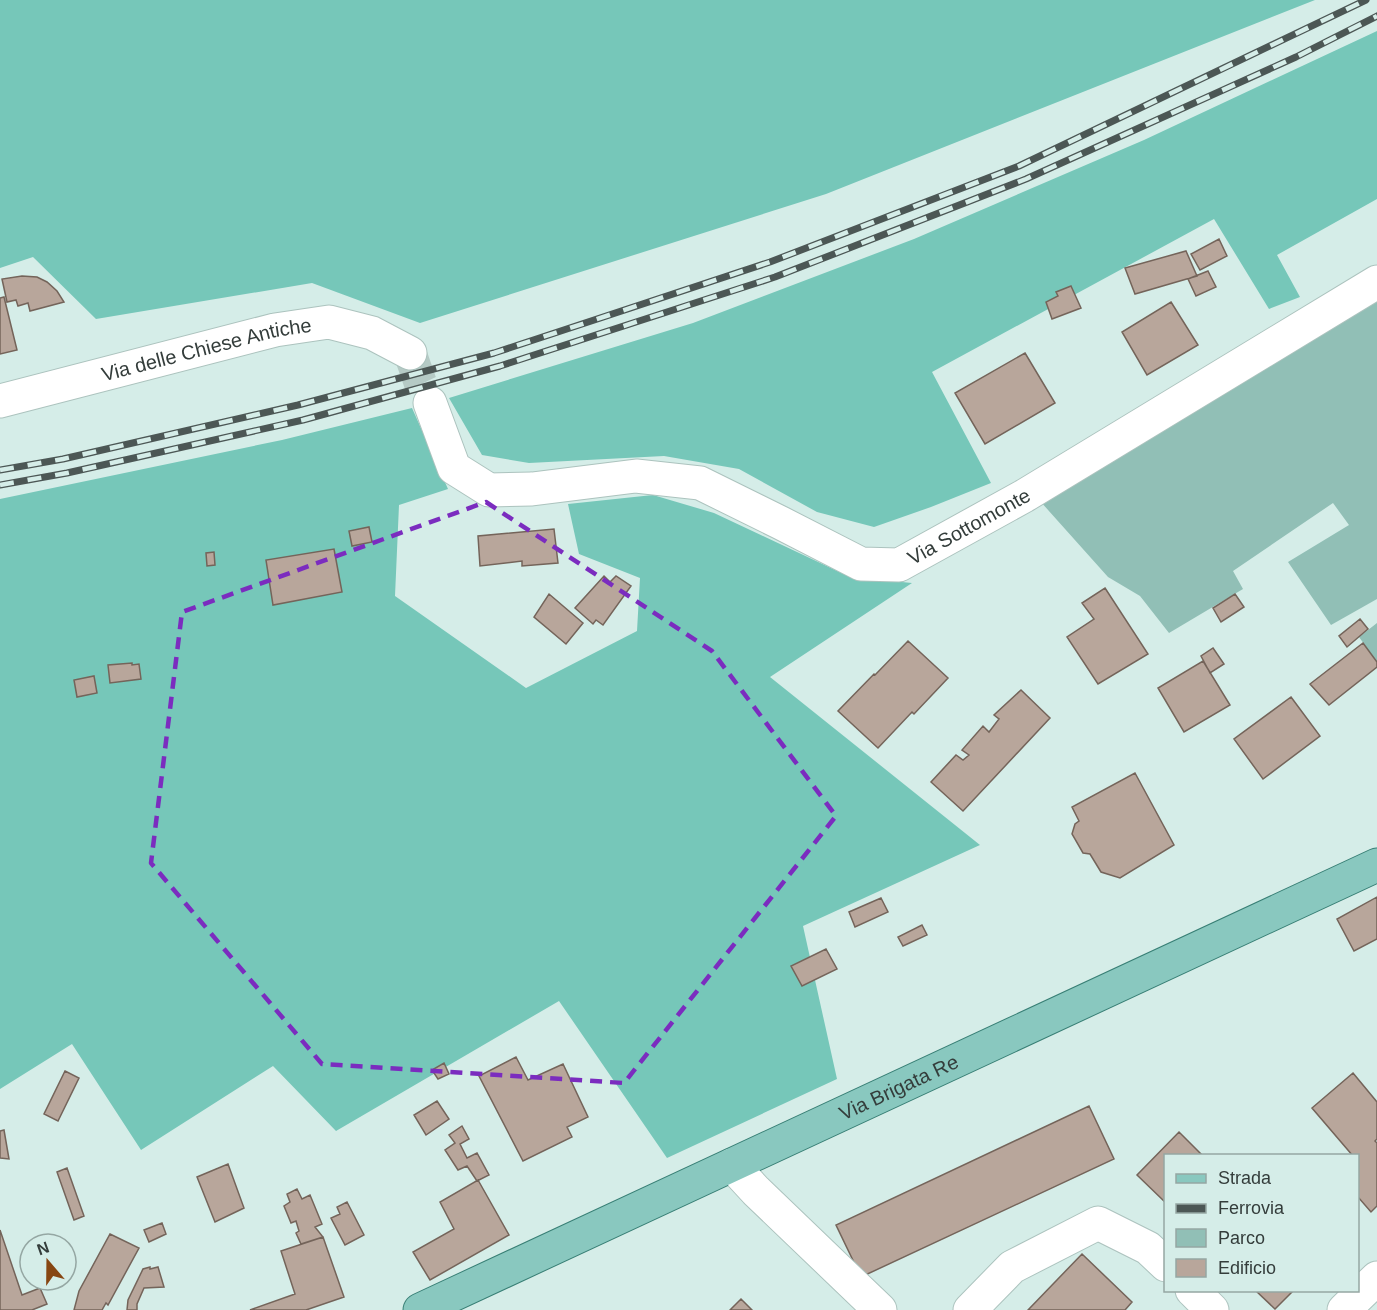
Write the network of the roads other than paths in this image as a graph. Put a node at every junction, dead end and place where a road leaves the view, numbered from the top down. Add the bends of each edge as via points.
1 (1377, 282) edge
2 (410, 353) tunnel mouth
3 (0, 401) edge
4 (430, 403) tunnel mouth
5 (1377, 865) edge
6 (732, 1165) junction
7 (1164, 1263) edge
8 (1377, 1278) edge
9 (1194, 1292) edge
10 (420, 1310) edge
11 (879, 1310) edge
12 (970, 1310) edge
13 (1212, 1310) edge
14 (1344, 1310) edge

1 - 4 street, Via Sottomonte via 1024,496 899,565 861,564 700,483 636,476 532,489 489,490 454,468
2 - 3 street, Via delle Chiese Antiche via 372,333 329,322 275,330
5 - 6 main road, Via Brigata Re
6 - 10 main road, Via Brigata Re
6 - 11 street
7 - 12 street via 1148,1248 1098,1223 1012,1267
8 - 14 street
9 - 13 street

